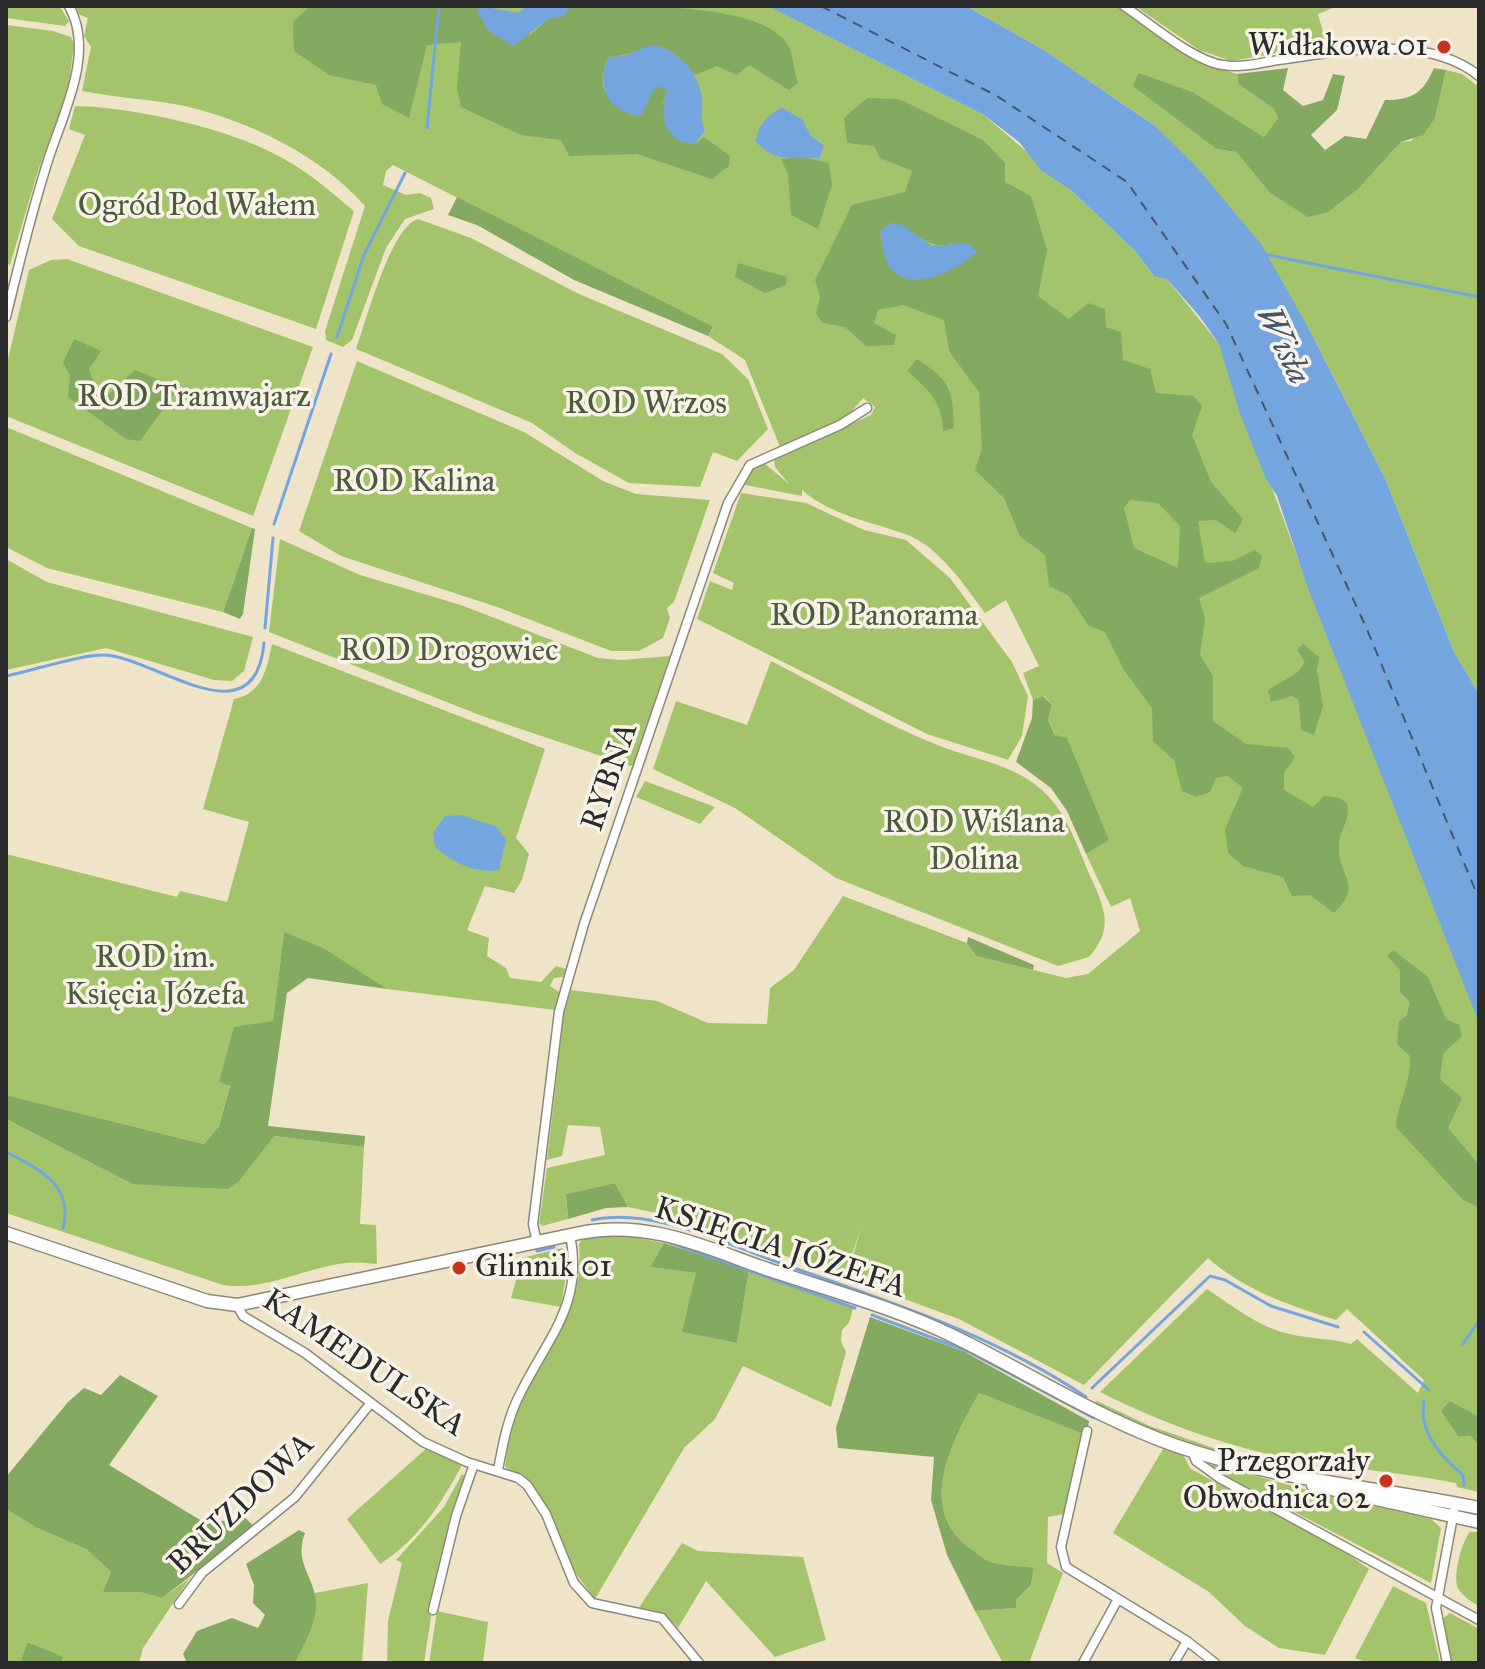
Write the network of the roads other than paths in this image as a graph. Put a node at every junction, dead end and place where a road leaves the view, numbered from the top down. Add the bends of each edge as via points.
1 (69, 6) edge
2 (1124, 6) edge
3 (1479, 76) edge
4 (6, 317) edge
5 (867, 408) dead end
6 (6, 1233) edge
7 (570, 1235) junction
8 (537, 1243) junction
9 (237, 1305) junction
10 (370, 1404) junction
11 (1087, 1431) dead end
12 (1192, 1451) junction
13 (474, 1464) junction
14 (498, 1470) junction
15 (1299, 1479) junction
16 (1455, 1503) junction
17 (1479, 1508) edge
18 (1453, 1517) junction
19 (1479, 1522) edge
20 (1436, 1597) junction
21 (1118, 1599) junction
22 (179, 1604) dead end
23 (433, 1610) dead end
24 (1479, 1620) edge
25 (1187, 1641) junction
26 (699, 1663) edge
27 (1083, 1663) edge
28 (1174, 1663) edge
29 (1215, 1663) edge
30 (1447, 1663) edge

1 - 4 street via 79,28 72,97 44,171
2 - 3 street via 1201,57 1224,65 1421,51 1456,60
5 - 8 street, RYBNA via 750,465 728,503 584,924 559,1012 535,1209
6 - 9 main road, KSIĘCIA JÓZEFA via 197,1298
7 - 8 main road, KSIĘCIA JÓZEFA
7 - 12 main road, KSIĘCIA JÓZEFA via 632,1227 686,1240 952,1335 1106,1416
7 - 14 street via 572,1290 567,1309 520,1393
8 - 9 main road, KSIĘCIA JÓZEFA
9 - 10 street, KAMEDULSKA via 243,1316 305,1353
10 - 13 street, KAMEDULSKA via 423,1442
10 - 22 street, BRUZDOWA via 295,1497 202,1573
11 - 21 street via 1062,1559 1066,1567
12 - 15 main road, KSIĘCIA JÓZEFA
12 - 20 street, KSIĘCIA JÓZEFA via 1206,1470
13 - 14 street, KAMEDULSKA
13 - 23 street
14 - 26 street, KAMEDULSKA via 527,1485 536,1498 585,1597 601,1606 662,1618
15 - 16 main road, KSIĘCIA JÓZEFA
15 - 18 main road, KSIĘCIA JÓZEFA
16 - 17 main road, KSIĘCIA JÓZEFA
16 - 18 street
18 - 19 main road, KSIĘCIA JÓZEFA
18 - 20 street
20 - 24 street, KSIĘCIA JÓZEFA
20 - 30 street via 1436,1623
21 - 25 street
21 - 27 street
25 - 28 street
25 - 29 street

